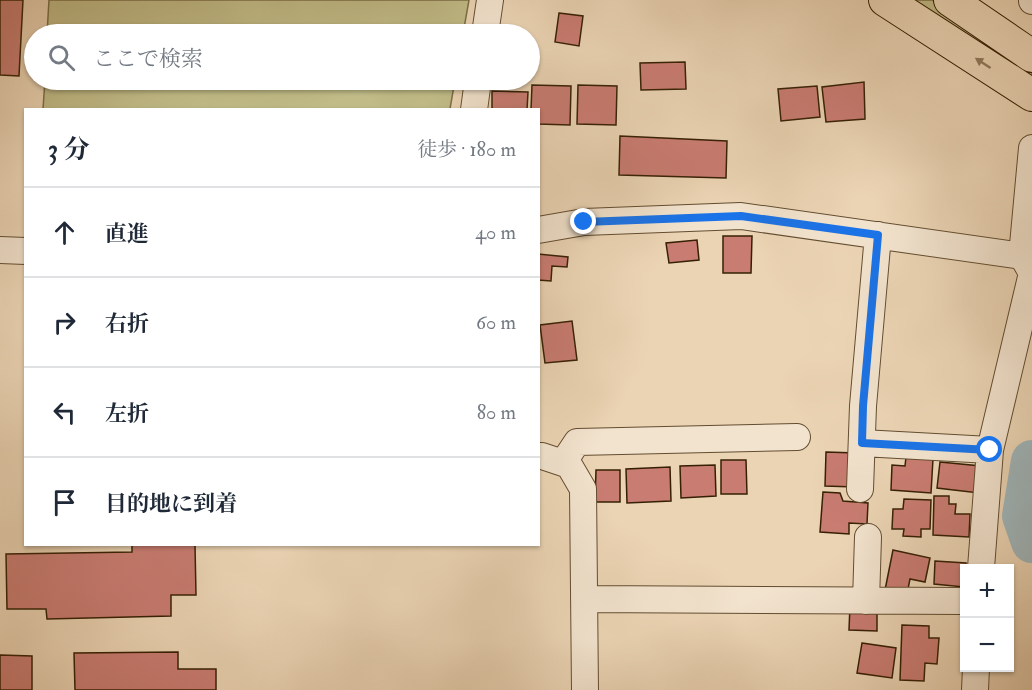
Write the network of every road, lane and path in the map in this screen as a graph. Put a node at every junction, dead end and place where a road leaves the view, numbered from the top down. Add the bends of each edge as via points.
1 (490, 0) edge
2 (885, 0) edge
3 (950, 0) edge
4 (486, 24) edge
5 (1032, 56) edge
6 (477, 90) edge
7 (1032, 95) edge
8 (474, 108) edge
9 (1032, 148) edge
10 (540, 230) edge
11 (878, 235) junction
12 (0, 250) edge
13 (24, 251) edge
14 (1022, 256) junction
15 (796, 437) dead end
16 (862, 443) junction
17 (990, 450) junction
18 (551, 459) edge
19 (860, 489) dead end
20 (868, 537) dead end
21 (981, 564) edge
22 (585, 599) junction
23 (866, 601) junction
24 (960, 601) edge
25 (976, 672) edge
26 (585, 690) edge
27 (975, 690) edge

1 - 4 street
7 -> 2 main road
3 - 5 main road
6 - 8 street
9 - 14 street
10 - 11 street via 584,222 741,216
11 - 14 street
11 - 16 street
12 - 13 street
14 - 17 street via 1032,273
15 - 18 street via 577,442
16 - 17 street
16 - 19 street
17 - 21 street
18 - 22 street via 569,465 583,489
20 - 23 street
22 - 23 street
22 - 26 street
23 - 24 street
25 - 27 street

